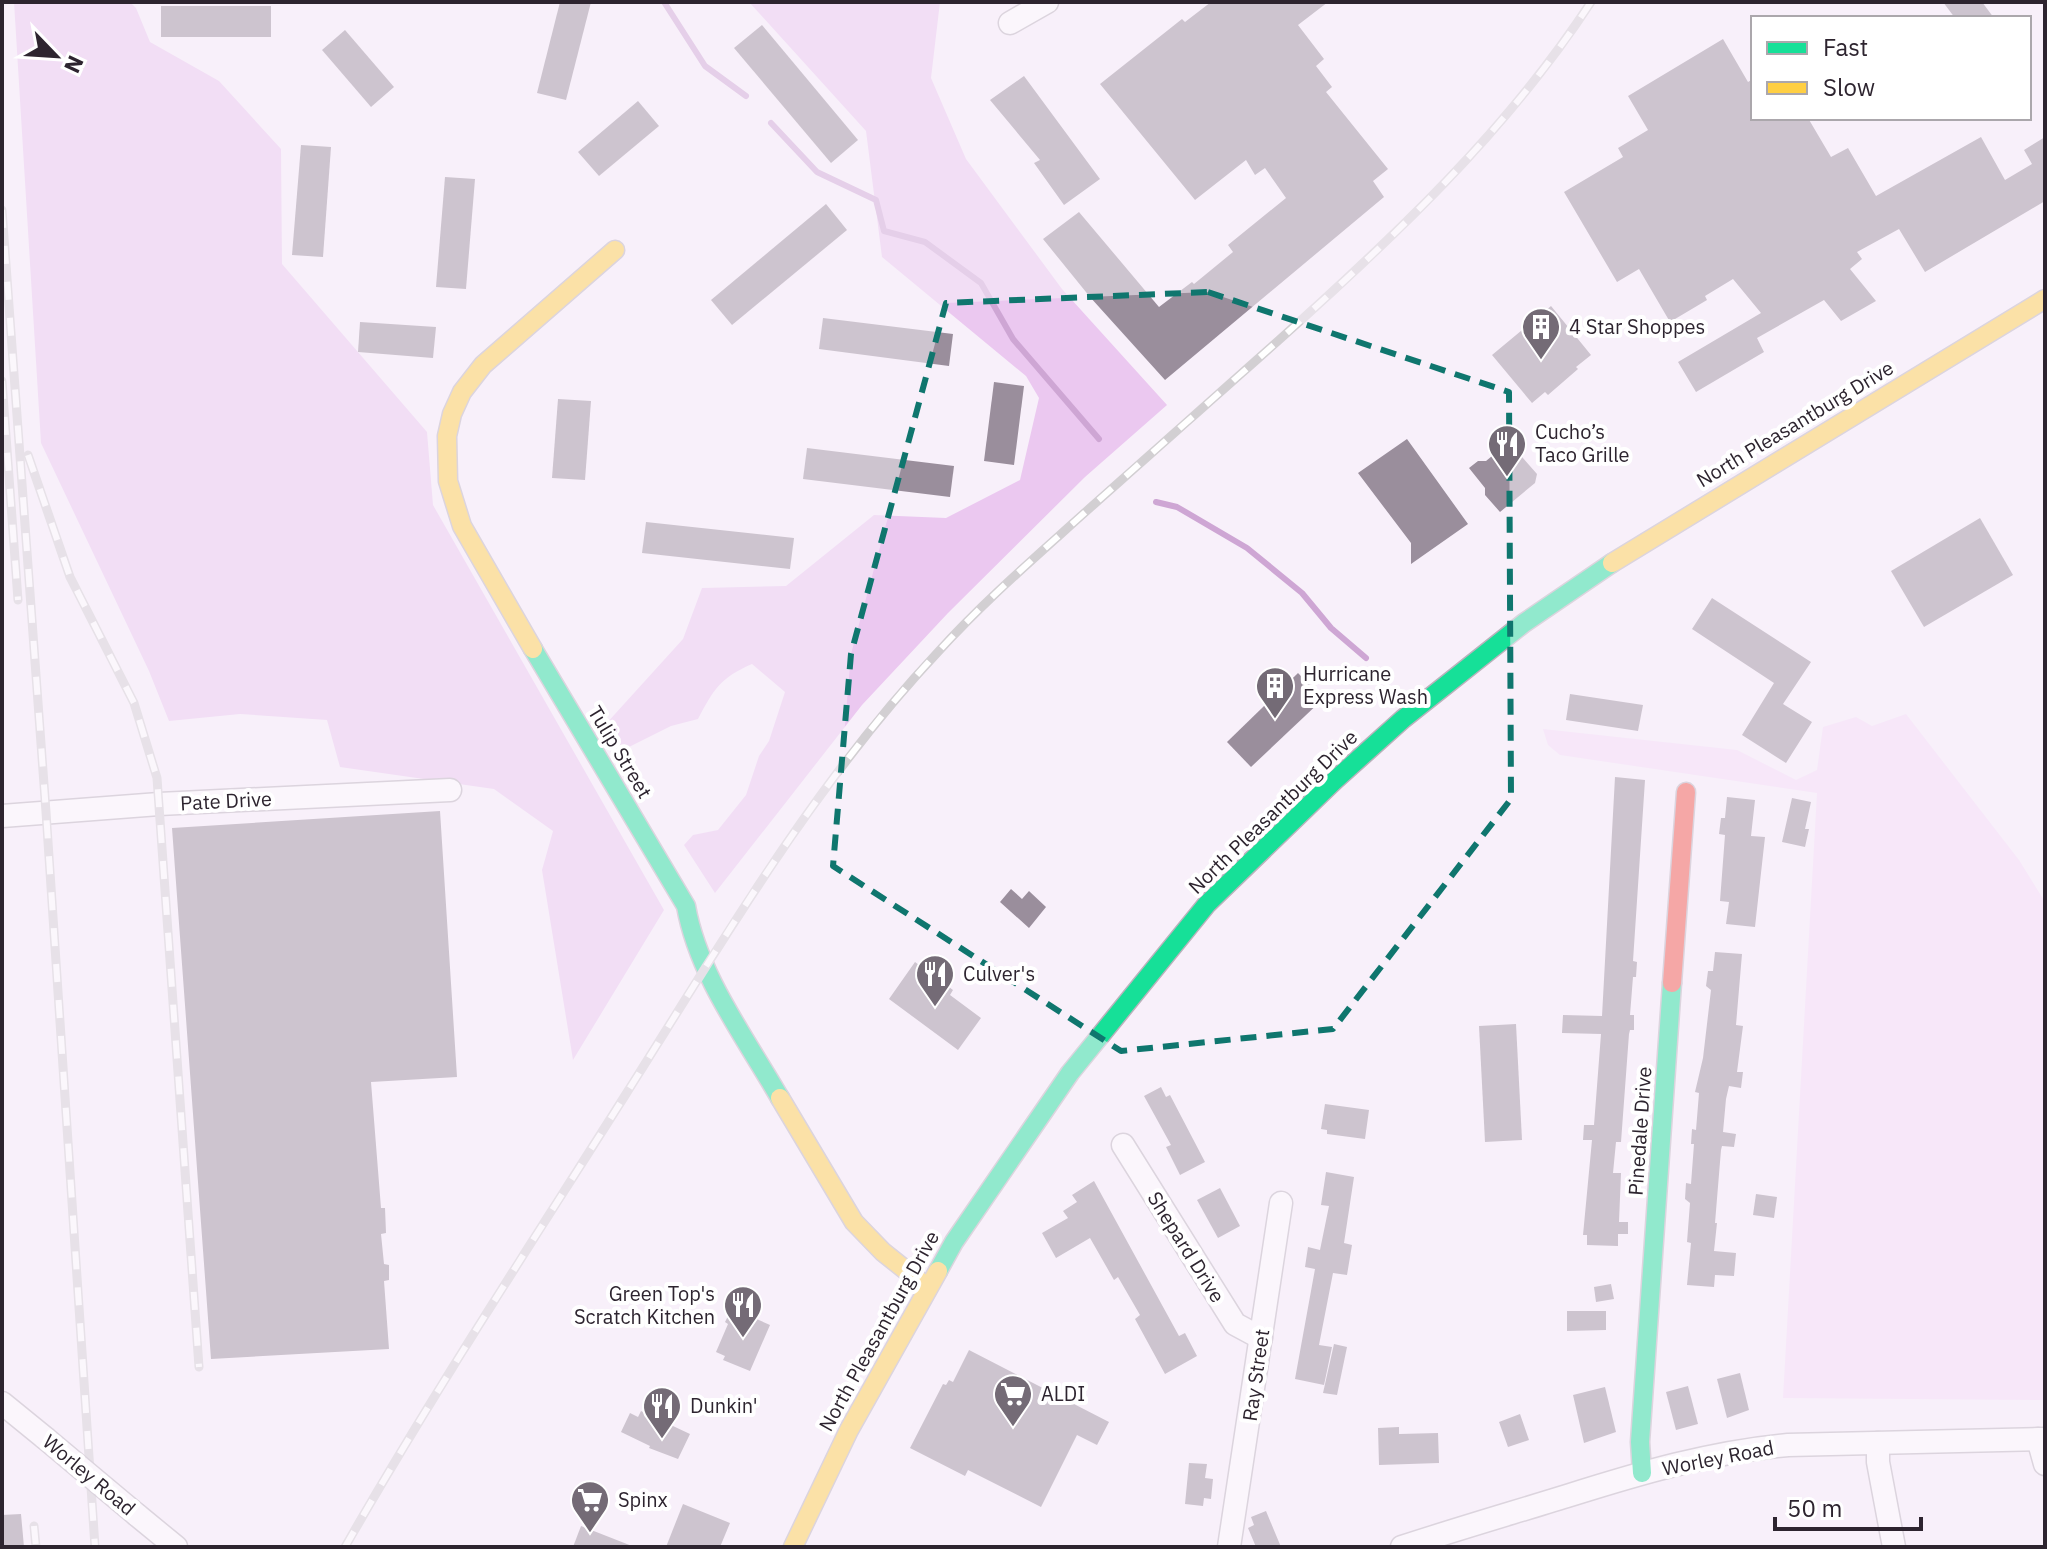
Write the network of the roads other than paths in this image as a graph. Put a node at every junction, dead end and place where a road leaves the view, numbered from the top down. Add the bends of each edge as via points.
1 (1047, 2) edge
2 (1010, 23) dead end
3 (615, 250) dead end
4 (2045, 299) edge
5 (450, 790) dead end
6 (1686, 792) dead end
7 (2, 816) edge
8 (1123, 1145) dead end
9 (1281, 1203) dead end
10 (927, 1287) junction
11 (1261, 1338) junction
12 (2, 1403) edge
13 (2042, 1439) edge
14 (1878, 1443) junction
15 (2045, 1464) edge
16 (1642, 1473) junction
17 (1454, 1539) edge
18 (176, 1547) edge
19 (793, 1547) edge
20 (1229, 1547) edge
21 (1402, 1547) edge
22 (1894, 1547) edge

1 - 2 street
3 - 10 street, Tulip Street via 488,360 467,385 446,442 451,500 473,548 686,906 691,935 713,982 846,1210 892,1263
4 - 10 street, North Pleasantburg Drive via 1591,576 1403,719 1207,904 1070,1073
5 - 7 street, Pate Drive
6 - 16 street, Pinedale Drive
8 - 11 street, Shepard Drive via 1235,1324
9 - 11 street, Ray Street
10 - 19 street, North Pleasantburg Drive
11 - 20 street, Ray Street
12 - 18 street, Worley Road, bridge
13 - 14 street, Worley Road
13 - 15 street
14 - 16 street, Worley Road via 1747,1449
14 - 22 street
16 - 17 street, Worley Road
17 - 21 street, Worley Road

